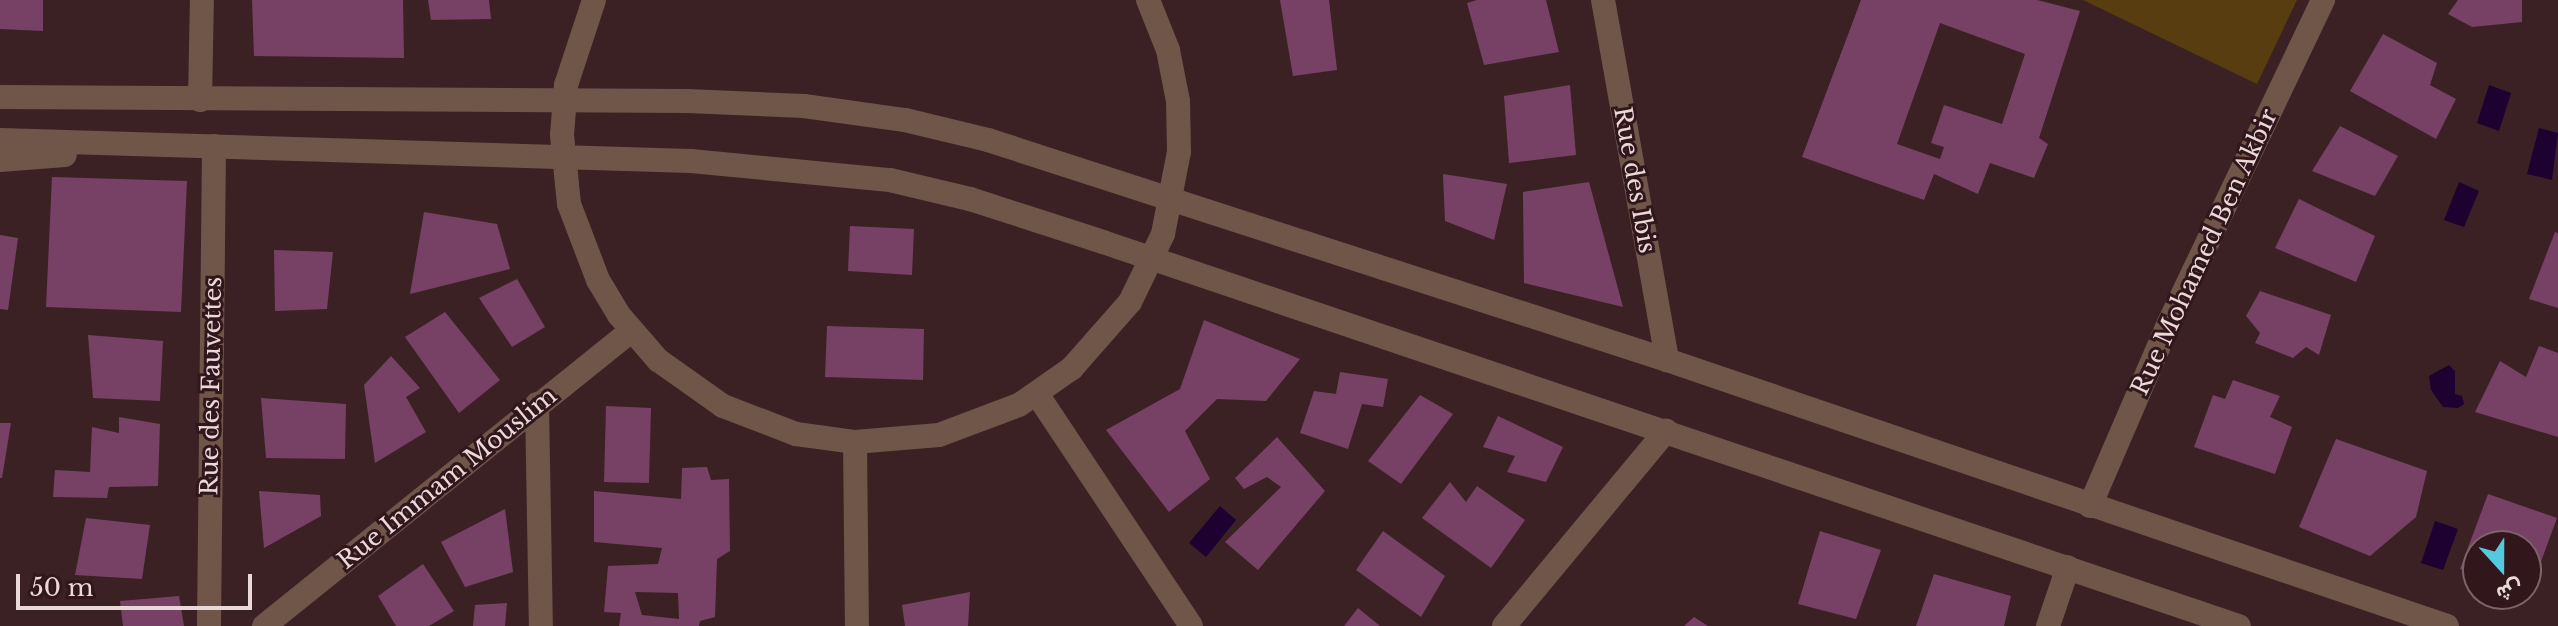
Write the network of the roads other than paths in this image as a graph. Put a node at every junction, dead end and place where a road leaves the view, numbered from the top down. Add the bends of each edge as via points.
1 (202, 0) edge
2 (594, 0) edge
3 (1148, 0) edge
4 (1603, 0) edge
5 (2323, 0) edge
6 (0, 79) edge
7 (0, 97) edge
8 (77, 98) junction
9 (564, 99) junction
10 (200, 100) junction
11 (0, 140) edge
12 (128, 143) junction
13 (214, 146) junction
14 (563, 156) junction
15 (0, 160) edge
16 (1172, 203) junction
17 (1153, 261) junction
18 (631, 331) junction
19 (1667, 360) junction
20 (1037, 394) junction
21 (537, 404) junction
22 (1666, 431) junction
23 (855, 442) junction
24 (2090, 506) junction
25 (2068, 567) junction
26 (209, 626) edge
27 (264, 626) edge
28 (541, 626) edge
29 (857, 626) edge
30 (1191, 626) edge
31 (1504, 626) edge
32 (2048, 626) edge
33 (2239, 626) edge
34 (2447, 626) edge

1 - 10 street
2 - 9 street via 576,44
3 - 16 street via 1168,50 1178,101
4 - 19 street, Rue des Ibis
5 - 24 street, Rue Mohamed Ben Akbir via 2169,323
6 - 8 street
7 - 8 street
8 - 10 street
9 - 10 street
9 - 14 street
9 - 16 street via 804,106 905,120 988,140
11 - 12 street
12 - 13 street
12 - 15 street
13 - 14 street
13 - 26 street, Rue des Fauvettes
14 - 17 street via 799,168 890,180 970,199
14 - 18 street via 581,243
16 - 17 street
16 - 19 street
17 - 20 street via 1103,337
17 - 22 street
18 - 21 street, Rue Immam Mouslim
18 - 23 street via 658,360 723,406 796,434
19 - 24 street
20 - 23 street via 939,435
20 - 30 street
21 - 27 street, Rue Immam Mouslim
21 - 28 street
22 - 25 street
22 - 31 street
23 - 29 street
24 - 34 street
25 - 32 street
25 - 33 street

